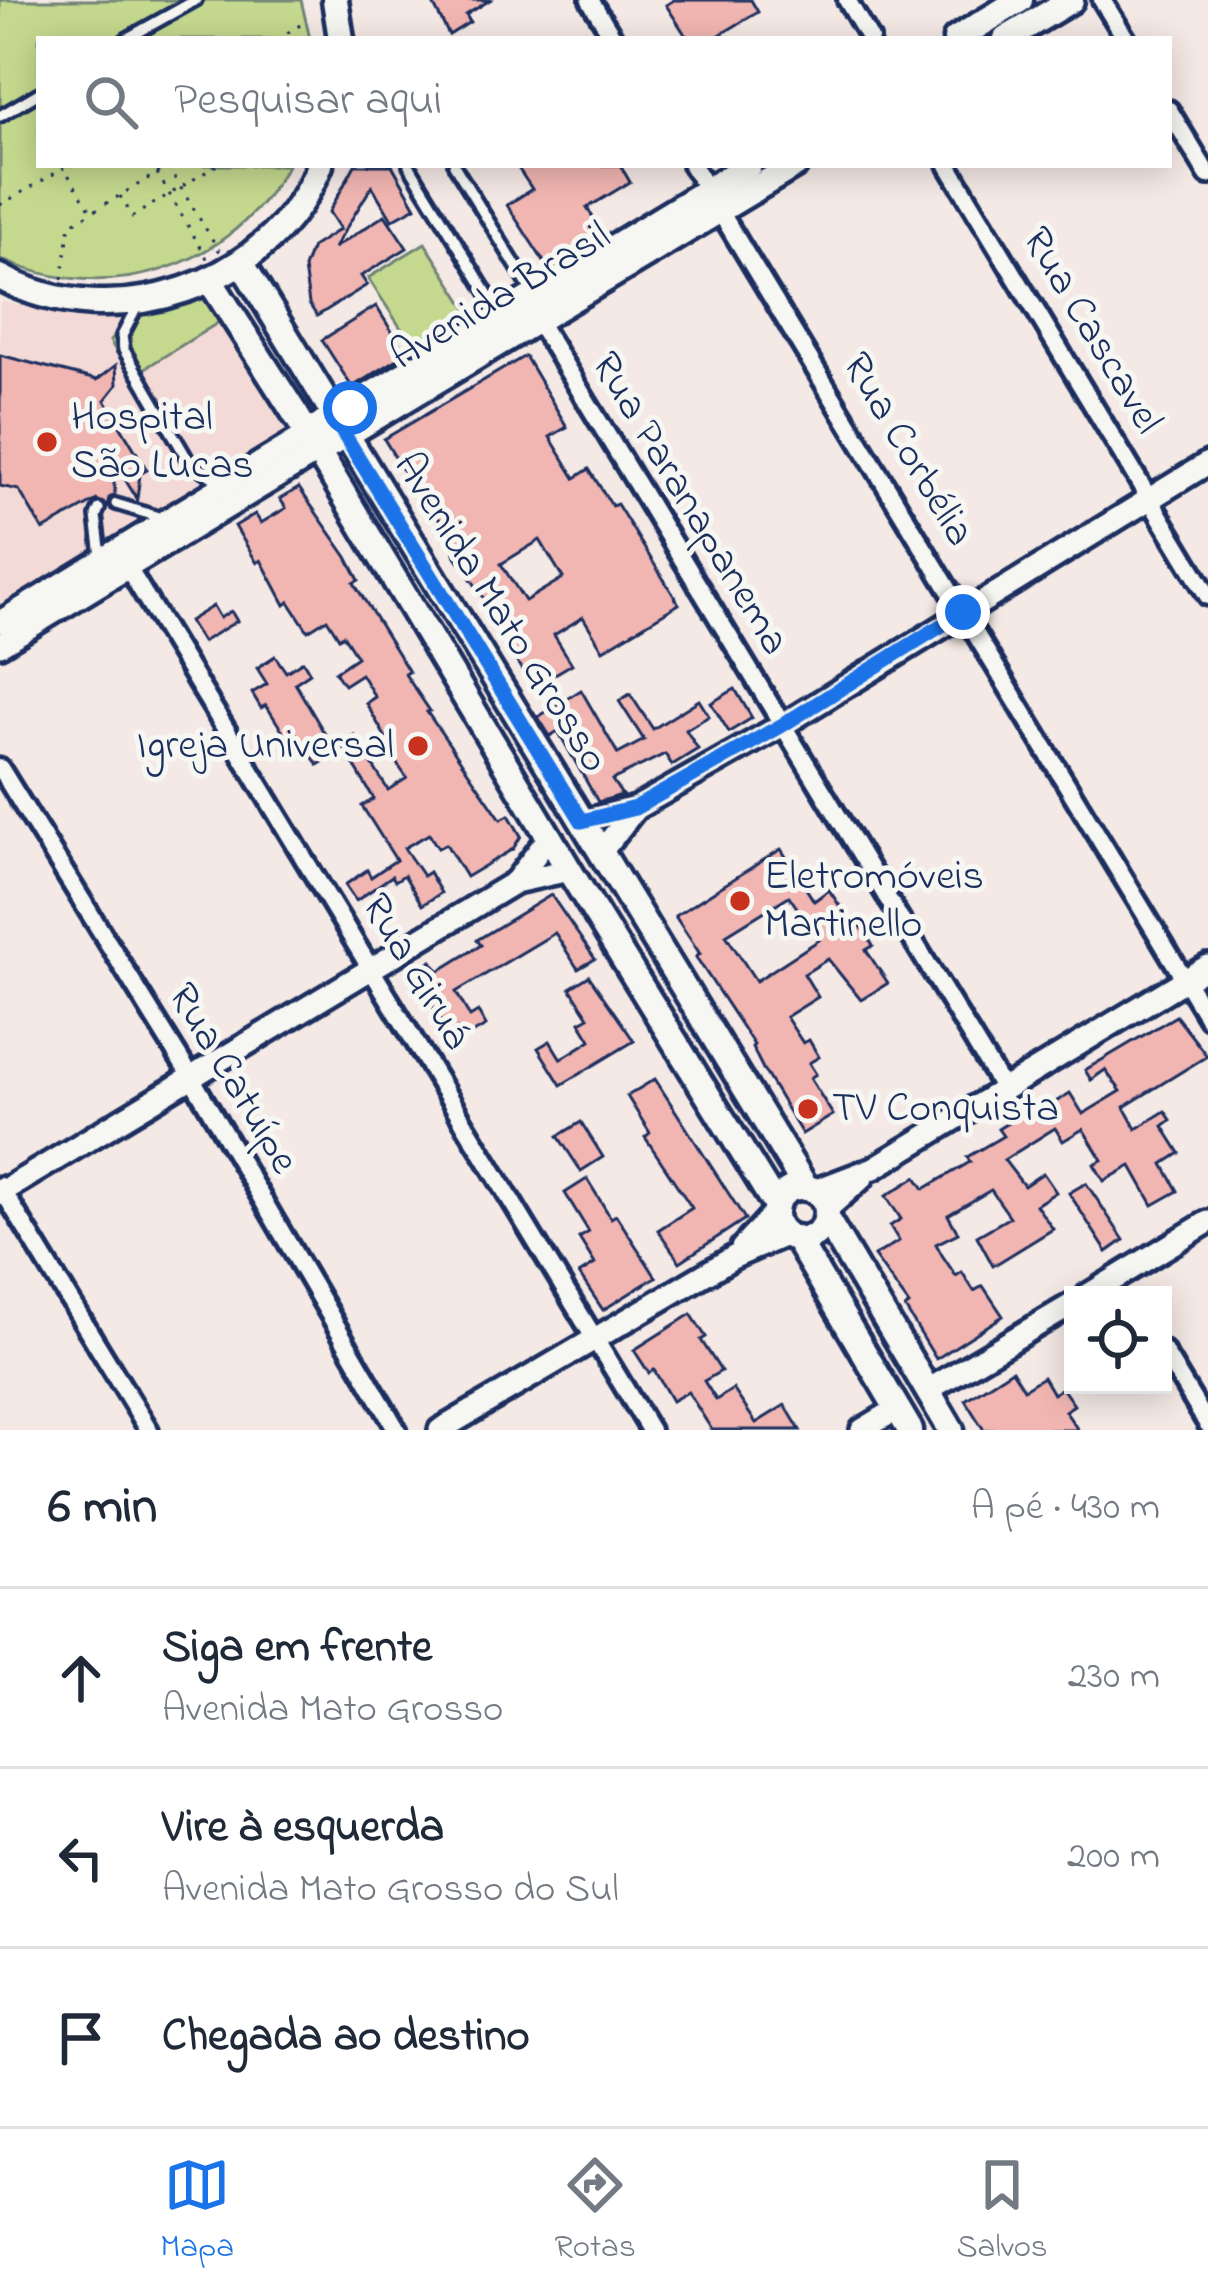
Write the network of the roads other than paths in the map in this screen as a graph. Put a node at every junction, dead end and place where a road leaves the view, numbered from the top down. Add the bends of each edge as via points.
1 (196, 0) edge
2 (335, 0) edge
3 (590, 0) edge
4 (847, 0) edge
5 (1020, 0) edge
6 (1071, 0) edge
7 (1102, 0) edge
8 (132, 36) edge
9 (341, 36) edge
10 (612, 36) edge
11 (868, 36) edge
12 (961, 36) edge
13 (1011, 36) edge
14 (1124, 36) edge
15 (36, 94) edge
16 (1172, 115) edge
17 (0, 116) edge
18 (323, 168) edge
19 (411, 168) edge
20 (456, 168) edge
21 (694, 168) edge
22 (746, 168) edge
23 (788, 168) edge
24 (950, 168) edge
25 (1208, 175) edge
26 (714, 200) junction
27 (225, 273) junction
28 (0, 277) edge
29 (141, 300) junction
30 (537, 309) junction
31 (501, 316) junction
32 (340, 427) junction
33 (313, 442) junction
34 (1208, 463) edge
35 (223, 484) junction
36 (1150, 499) junction
37 (116, 503) dead end
38 (99, 508) dead end
39 (165, 519) junction
40 (116, 559) junction
41 (1208, 596) edge
42 (963, 612) junction
43 (0, 622) edge
44 (0, 645) edge
45 (781, 726) junction
46 (0, 768) edge
47 (635, 808) junction
48 (582, 821) junction
49 (550, 836) junction
50 (601, 852) junction
51 (569, 870) junction
52 (515, 882) junction
53 (1208, 966) edge
54 (370, 968) junction
55 (1185, 980) junction
56 (1208, 1018) edge
57 (191, 1077) junction
58 (1005, 1092) junction
59 (1, 1190) edge
60 (818, 1202) junction
61 (1208, 1222) edge
62 (784, 1223) junction
63 (1124, 1286) edge
64 (1064, 1309) edge
65 (596, 1340) junction
66 (1172, 1365) edge
67 (928, 1390) junction
68 (904, 1419) edge
69 (1208, 1425) edge
70 (149, 1430) edge
71 (397, 1430) edge
72 (440, 1430) edge
73 (650, 1430) edge
74 (862, 1430) edge
75 (951, 1430) edge

1 - 8 lane
2 - 9 main road
3 - 10 street
4 - 11 street
5 - 12 main road
6 - 13 main road
7 - 14 street
15 - 17 lane
16 - 25 street
18 - 27 main road via 272,235
19 - 31 lane
20 - 30 lane, Rua Paranapanema
21 - 26 street, Rua Corbélia
22 - 26 main road, Avenida Brasil
23 - 26 main road, Avenida Brasil
24 - 36 street, Rua Cascavel
26 - 30 main road, Avenida Brasil
26 - 42 street, Rua Corbélia
27 - 29 main road
27 - 32 main road, Avenida Mato Grosso
27 - 33 main road, Avenida Mato Grosso
28 - 29 main road via 95,303
29 - 35 lane via 122,336 124,350 188,460
30 - 31 main road, Avenida Brasil
30 - 32 main road, Avenida Brasil
30 - 45 street, Rua Paranapanema
31 - 32 main road, Avenida Brasil
32 - 33 main road, Avenida Brasil
32 - 48 main road, Avenida Mato Grosso
33 - 35 street, Avenida Brasil
33 - 40 street, Avenida Brasil
33 - 49 main road, Avenida Mato Grosso
34 - 36 street
35 - 39 street, Avenida Brasil
36 - 41 street, Rua Cascavel
36 - 42 street
37 - 39 lane
38 - 40 lane
39 - 40 street, Avenida Brasil
40 - 43 street, Avenida Brasil
40 - 44 street, Avenida Brasil
40 - 54 street, Rua Giruá
42 - 45 street
42 - 55 street, Rua Corbélia
45 - 47 street
45 - 58 street, Rua Paranapanema
46 - 57 street, Rua Catuípe
47 - 48 street
47 - 50 street
48 - 50 main road, Avenida Mato Grosso
49 - 51 main road, Avenida Mato Grosso
49 - 52 street
50 - 60 main road, Avenida Mato Grosso
51 - 52 street
51 - 62 main road, Avenida Mato Grosso
52 - 54 street
53 - 55 street
54 - 57 street
54 - 65 street, Rua Giruá
55 - 56 street, Rua Corbélia
55 - 58 street
57 - 59 street
57 - 71 street, Rua Catuípe
58 - 60 street
59 - 70 street
60 - 62 main road via 785,1193
60 - 62 main road via 815,1234
60 - 67 main road, Avenida Mato Grosso
61 - 63 street
62 - 65 street
62 - 68 main road, Avenida Mato Grosso
64 - 67 street
65 - 72 street
65 - 73 street, Rua Giruá
66 - 69 street
67 - 75 main road, Avenida Mato Grosso
68 - 74 street

